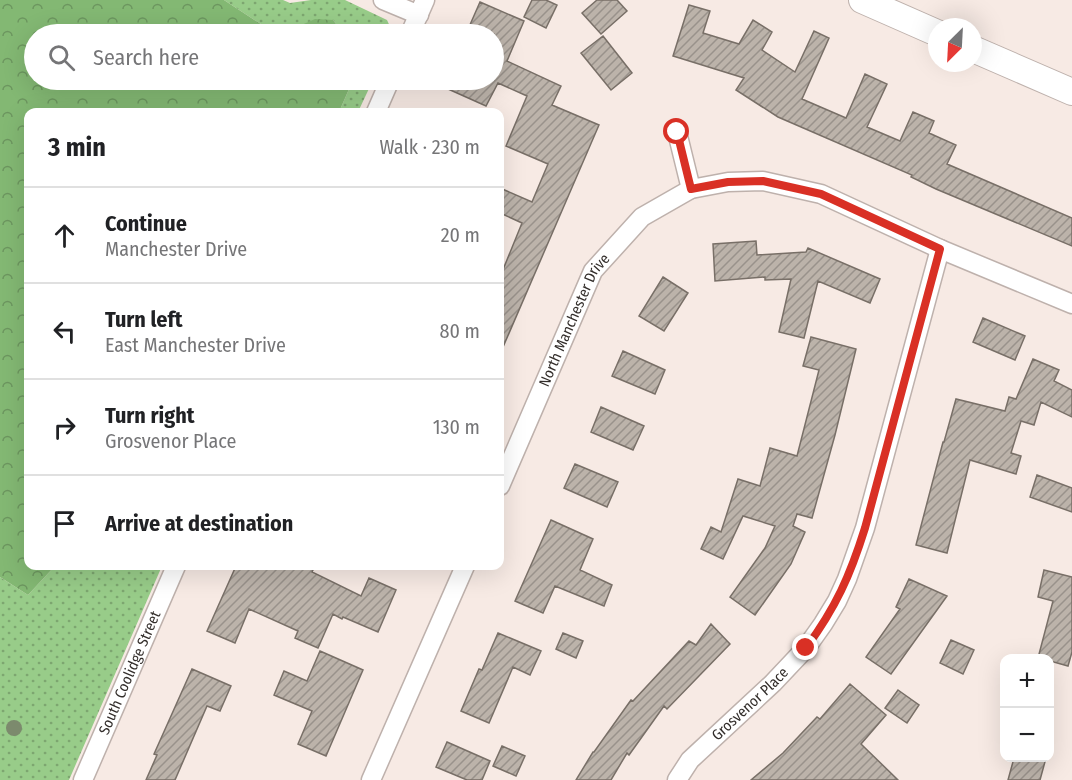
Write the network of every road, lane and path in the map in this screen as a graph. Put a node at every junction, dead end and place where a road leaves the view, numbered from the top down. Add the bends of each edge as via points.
1 (383, 0) edge
2 (862, 0) edge
3 (422, 8) edge
4 (415, 24) edge
5 (928, 29) edge
6 (982, 53) edge
7 (385, 90) edge
8 (1072, 92) edge
9 (377, 108) edge
10 (677, 132) dead end
11 (691, 189) junction
12 (940, 249) junction
13 (1072, 304) edge
14 (504, 477) edge
15 (174, 570) edge
16 (463, 570) edge
17 (83, 780) edge
18 (371, 780) edge
19 (677, 780) edge

1 - 3 street
2 - 5 street
3 - 4 street
6 - 8 street
7 - 9 street
10 - 11 street
11 - 12 street, North Manchester Drive via 763,181 821,194
11 - 14 street, North Manchester Drive via 642,217 593,270
12 - 13 street, North Manchester Drive
12 - 19 street, Grosvenor Place via 865,528 840,594 806,648 690,760
15 - 17 street, South Coolidge Street
16 - 18 street

